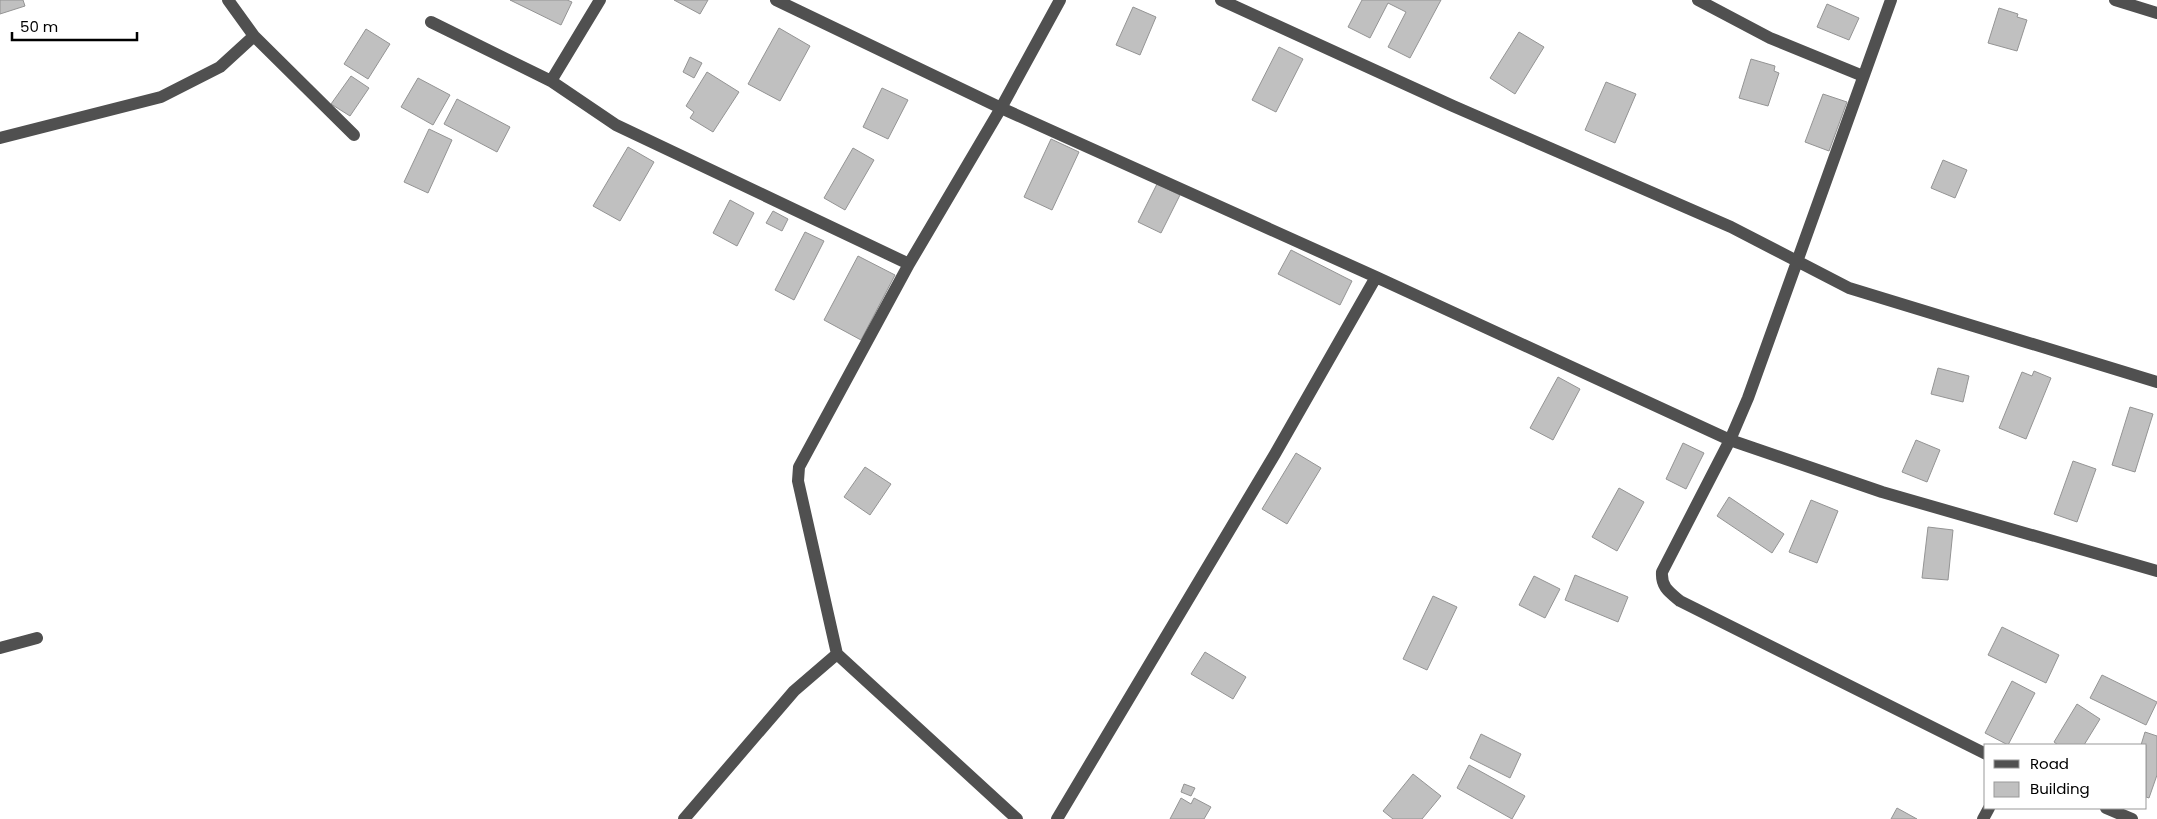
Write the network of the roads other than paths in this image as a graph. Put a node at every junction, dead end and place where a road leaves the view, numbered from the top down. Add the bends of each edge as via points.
1 (228, 0) edge
2 (600, 0) edge
3 (776, 0) edge
4 (1060, 0) edge
5 (1221, 0) edge
6 (1698, 0) edge
7 (1891, 0) edge
8 (2115, 0) edge
9 (2157, 13) edge
10 (431, 22) dead end
11 (254, 36) junction
12 (1863, 76) junction
13 (551, 81) junction
14 (1001, 108) junction
15 (354, 135) dead end
16 (0, 138) edge
17 (1796, 261) junction
18 (909, 264) junction
19 (1376, 276) junction
20 (2157, 382) edge
21 (1730, 440) junction
22 (2157, 571) edge
23 (37, 638) dead end
24 (0, 648) edge
25 (837, 654) junction
26 (1984, 753) edge
27 (2108, 809) edge
28 (684, 819) edge
29 (1017, 819) edge
30 (1057, 819) edge
31 (2132, 819) edge

1 - 11 street
2 - 13 street
3 - 14 street
4 - 14 street
5 - 17 street via 1453,106 1731,227
6 - 12 street via 1770,38
7 - 12 street
8 - 9 street
10 - 13 street
11 - 15 street
11 - 16 street via 220,67 161,96
12 - 17 street
13 - 18 street via 616,125
14 - 18 street
14 - 19 street
17 - 20 street via 1849,288
17 - 21 street
18 - 25 street via 799,467 798,481
19 - 21 street
19 - 30 street via 1265,471
21 - 22 street via 1882,492
21 - 26 street via 1662,572 1666,590 1680,601
23 - 24 street
25 - 28 street via 794,691
25 - 29 street
27 - 31 street

